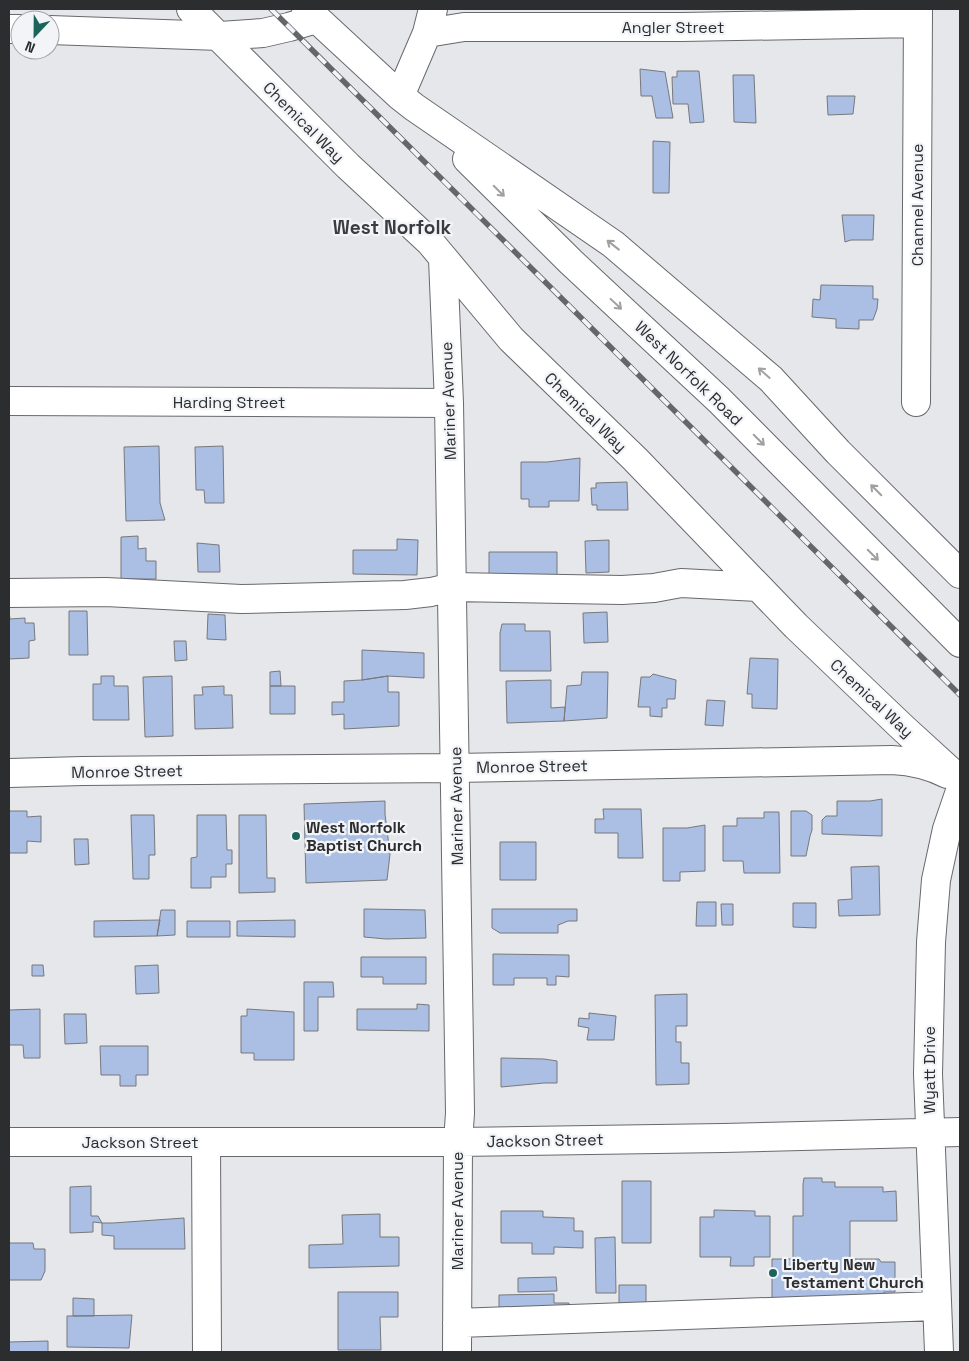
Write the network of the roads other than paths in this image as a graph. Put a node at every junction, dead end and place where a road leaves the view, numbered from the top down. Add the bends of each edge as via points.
1 (191, 9) edge
2 (311, 14) edge
3 (918, 16) edge
4 (430, 21) edge
5 (60, 30) edge
6 (220, 36) junction
7 (407, 102) junction
8 (443, 260) junction
9 (9, 401) edge
10 (916, 402) dead end
11 (449, 403) junction
12 (960, 574) edge
13 (758, 586) junction
14 (452, 587) junction
15 (9, 593) edge
16 (960, 643) edge
17 (455, 768) junction
18 (9, 774) edge
19 (960, 780) edge
20 (960, 791) edge
21 (960, 1132) edge
22 (929, 1133) junction
23 (9, 1142) edge
24 (206, 1142) junction
25 (458, 1142) junction
26 (937, 1306) junction
27 (457, 1323) junction
28 (207, 1352) edge
29 (457, 1352) edge
30 (939, 1352) edge

1 - 6 street, Chemical Way
2 - 6 street via 289,27 263,33
2 - 7 street, West Norfolk Road
3 - 4 street, Angler Street via 682,27 464,27
3 - 10 street, Channel Avenue
4 - 7 street
5 - 6 street
6 - 8 street, Chemical Way via 348,166 430,242
12 -> 7 street, West Norfolk Road via 838,452 771,379 621,250
7 -> 16 street, West Norfolk Road via 719,400
8 - 11 street, Mariner Avenue
8 - 13 street, Chemical Way via 511,339 635,459
9 - 11 street, Harding Street
11 - 14 street, Mariner Avenue
13 - 14 street via 681,583 622,590
13 - 19 street, Chemical Way via 803,633
14 - 15 street via 405,595 241,599 106,592
14 - 17 street, Mariner Avenue
17 - 18 street, Monroe Street
17 - 19 street, Monroe Street via 892,760 937,768
17 - 25 street, Mariner Avenue
20 - 22 street, Wyatt Drive via 936,880 931,942
21 - 22 street, Jackson Street
22 - 25 street, Jackson Street
22 - 26 street, Wyatt Drive
23 - 24 street, Jackson Street
24 - 25 street, Jackson Street
24 - 28 street
25 - 27 street, Mariner Avenue
26 - 27 street
26 - 30 street, Wyatt Drive
27 - 29 street, Mariner Avenue

